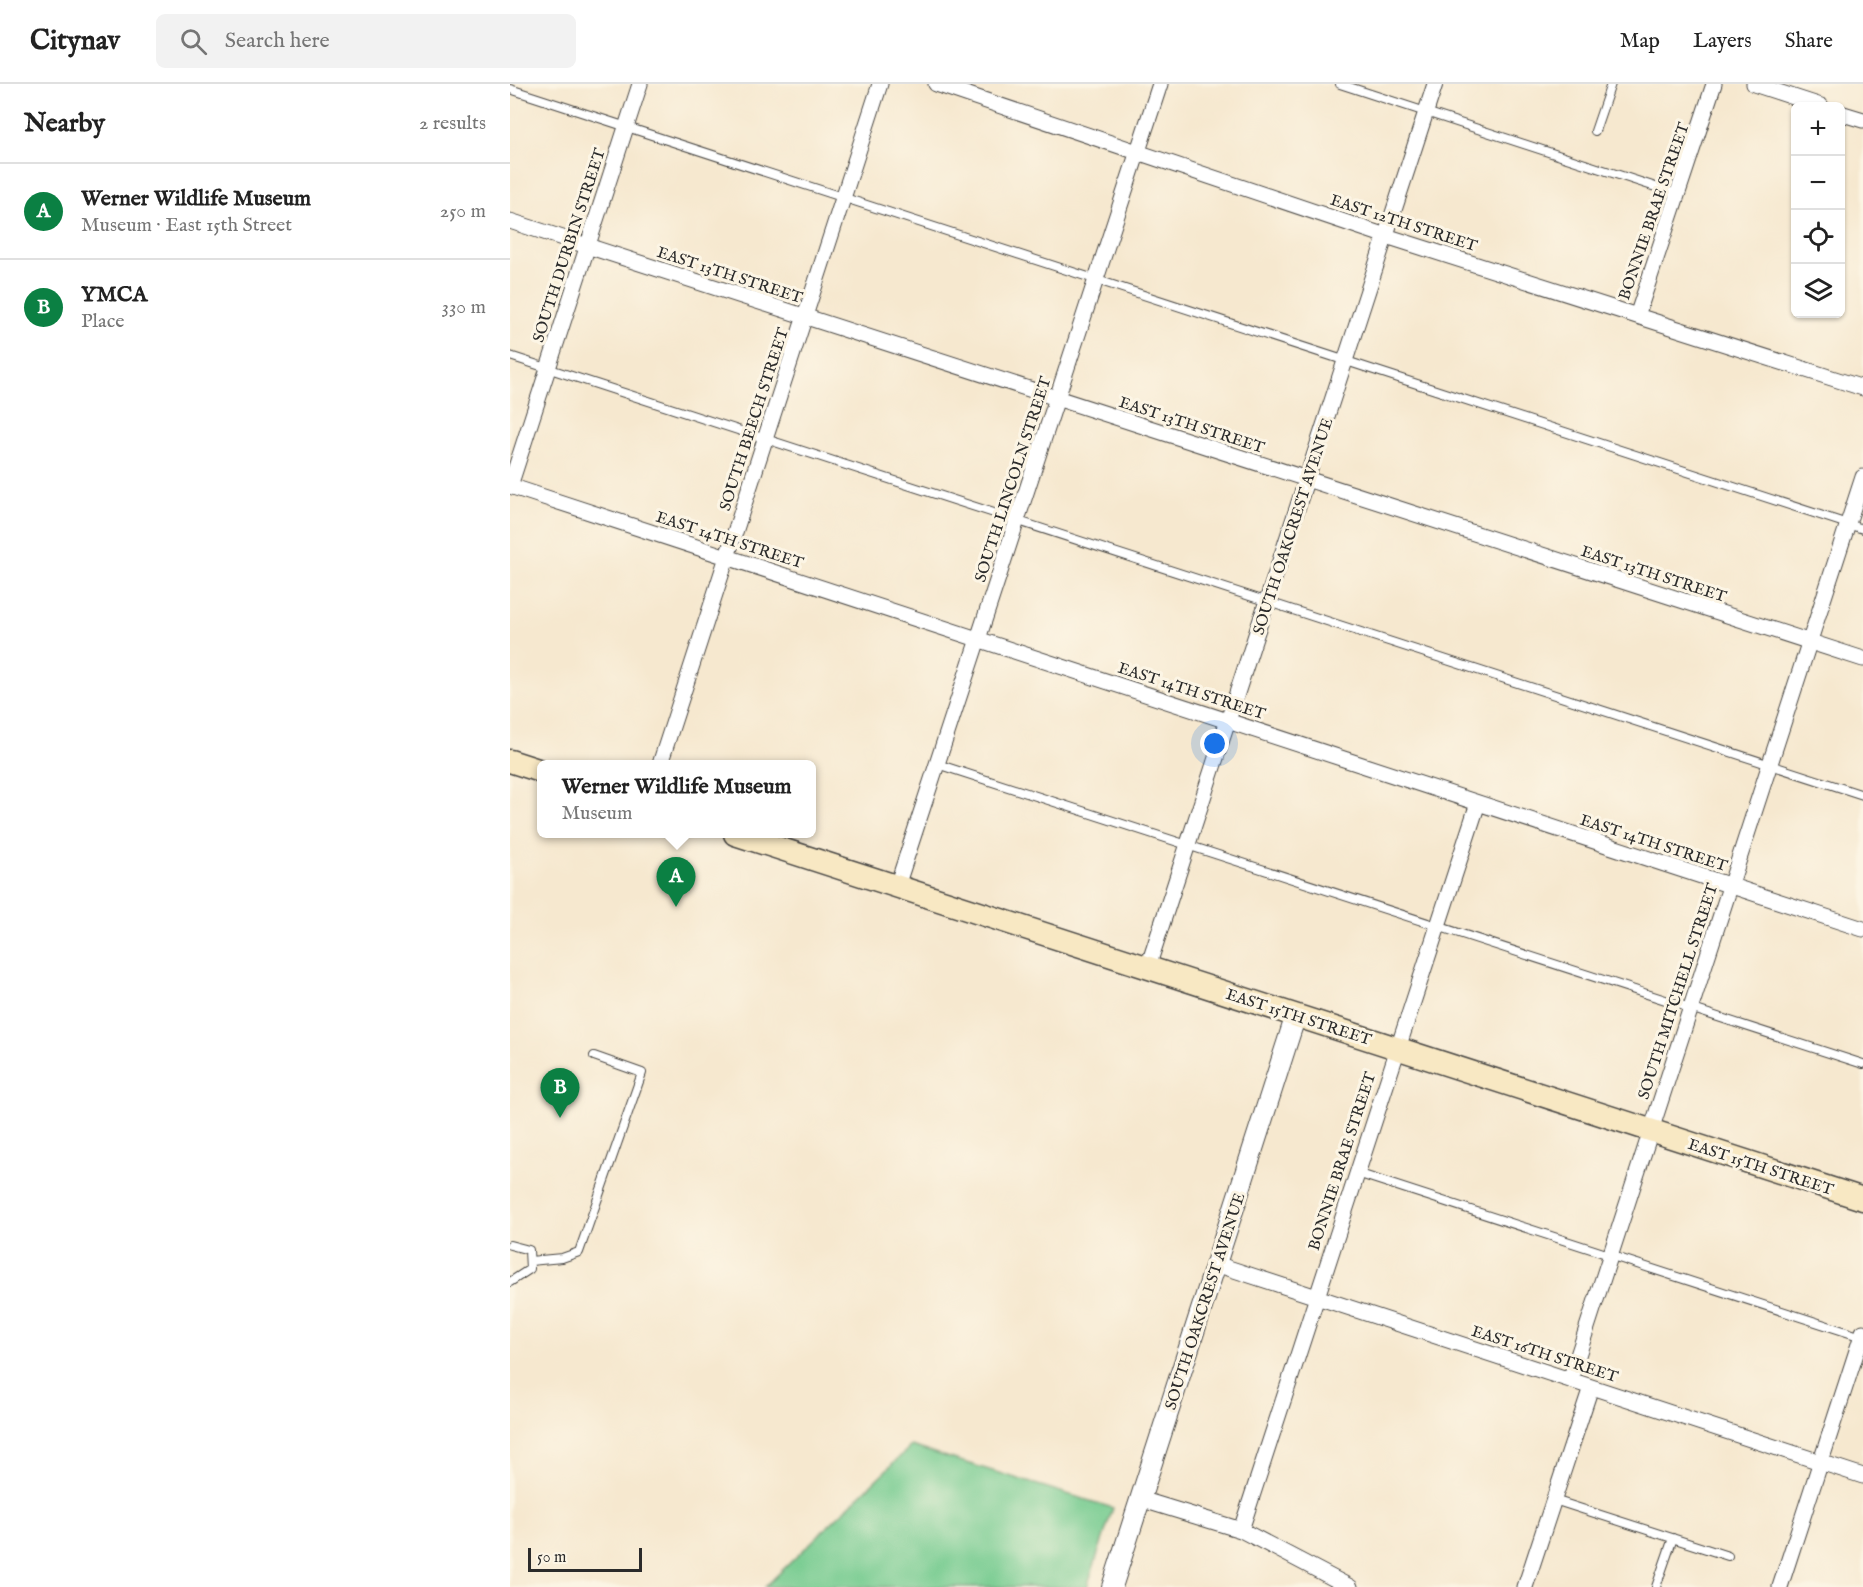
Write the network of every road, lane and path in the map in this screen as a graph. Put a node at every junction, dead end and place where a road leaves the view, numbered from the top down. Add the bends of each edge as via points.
1 (640, 84) edge
2 (880, 84) edge
3 (936, 84) edge
4 (1160, 84) edge
5 (1340, 84) edge
6 (1436, 84) edge
7 (1611, 84) edge
8 (1714, 84) edge
9 (1754, 84) edge
10 (510, 88) edge
11 (1809, 102) edge
12 (1426, 112) junction
13 (1845, 115) edge
14 (1863, 120) edge
15 (626, 126) junction
16 (1595, 131) dead end
17 (1139, 150) junction
18 (1677, 194) junction
19 (843, 197) junction
20 (510, 221) edge
21 (1386, 236) junction
22 (586, 246) junction
23 (1096, 279) junction
24 (1637, 316) junction
25 (804, 317) junction
26 (510, 356) edge
27 (1346, 360) junction
28 (547, 368) junction
29 (1863, 388) edge
30 (1057, 400) junction
31 (765, 439) junction
32 (1863, 477) edge
33 (1306, 480) junction
34 (510, 486) edge
35 (1017, 521) junction
36 (1848, 524) junction
37 (1863, 529) edge
38 (727, 557) junction
39 (1267, 602) junction
40 (978, 639) junction
41 (1810, 642) junction
42 (1863, 659) edge
43 (1228, 721) junction
44 (662, 760) edge
45 (510, 761) edge
46 (937, 764) junction
47 (1770, 765) junction
48 (537, 770) edge
49 (1863, 795) edge
50 (1478, 803) junction
51 (747, 838) edge
52 (1187, 847) junction
53 (1730, 885) junction
54 (897, 886) junction
55 (1437, 926) junction
56 (1863, 929) edge
57 (1148, 967) junction
58 (1690, 1009) junction
59 (1296, 1015) junction
60 (1396, 1048) junction
61 (594, 1056) dead end
62 (1863, 1064) edge
63 (1651, 1130) junction
64 (1356, 1172) junction
65 (1863, 1199) edge
66 (510, 1245) edge
67 (1611, 1255) junction
68 (530, 1261) junction
69 (1216, 1264) junction
70 (510, 1282) edge
71 (1316, 1297) junction
72 (1862, 1335) edge
73 (1570, 1380) junction
74 (1591, 1387) junction
75 (1820, 1462) junction
76 (1863, 1476) edge
77 (1140, 1499) junction
78 (1554, 1500) junction
79 (1241, 1530) junction
80 (1673, 1538) junction
81 (1728, 1556) dead end
82 (1112, 1587) edge
83 (1350, 1587) edge
84 (1525, 1587) edge
85 (1656, 1587) edge
86 (1780, 1587) edge

1 - 15 street, SOUTH DURBIN STREET
2 - 19 street, SOUTH BEECH STREET
3 - 17 street, EAST 12TH STREET
4 - 17 street, SOUTH LINCOLN STREET
5 - 12 lane
6 - 12 street, SOUTH OAKCREST AVENUE
7 - 16 lane
8 - 18 street, BONNIE BRAE STREET
9 - 11 street
10 - 15 lane
12 - 18 lane
12 - 21 street, SOUTH OAKCREST AVENUE
13 - 14 street
15 - 19 lane
15 - 22 street, SOUTH DURBIN STREET
17 - 21 street, EAST 12TH STREET
17 - 23 street, SOUTH LINCOLN STREET
18 - 24 street, BONNIE BRAE STREET
19 - 23 lane
19 - 25 street, SOUTH BEECH STREET
20 - 22 street, EAST 13TH STREET
21 - 24 street, EAST 12TH STREET
21 - 27 street, SOUTH OAKCREST AVENUE
22 - 25 street, EAST 13TH STREET
22 - 28 street, SOUTH DURBIN STREET
23 - 27 lane
23 - 30 street, SOUTH LINCOLN STREET
24 - 29 street, EAST 12TH STREET
25 - 30 street, EAST 13TH STREET
25 - 31 street, SOUTH BEECH STREET
26 - 28 lane
27 - 33 street, SOUTH OAKCREST AVENUE
27 - 36 lane
28 - 31 lane
28 - 34 street, SOUTH DURBIN STREET
30 - 33 street, EAST 13TH STREET
30 - 35 street, SOUTH LINCOLN STREET
31 - 35 lane
31 - 38 street, SOUTH BEECH STREET
32 - 36 street, SOUTH MITCHELL STREET
33 - 39 street, SOUTH OAKCREST AVENUE
33 - 41 street, EAST 13TH STREET
34 - 38 street, EAST 14TH STREET
35 - 39 lane
35 - 40 street, SOUTH LINCOLN STREET
36 - 37 lane
36 - 41 street, SOUTH MITCHELL STREET
38 - 40 street, EAST 14TH STREET
38 - 44 street, SOUTH BEECH STREET
39 - 43 street, SOUTH OAKCREST AVENUE
39 - 47 lane
40 - 43 street, EAST 14TH STREET
40 - 46 street, SOUTH LINCOLN STREET
41 - 42 street, EAST 13TH STREET
41 - 47 street, SOUTH MITCHELL STREET
43 - 50 street, EAST 14TH STREET
43 - 52 street, SOUTH OAKCREST AVENUE
45 - 48 main road
46 - 52 lane
46 - 54 street, SOUTH LINCOLN STREET
47 - 49 lane
47 - 53 street, SOUTH MITCHELL STREET
50 - 53 street, EAST 14TH STREET
50 - 55 street, BONNIE BRAE STREET
51 - 54 main road, EAST 15TH STREET
52 - 55 lane
52 - 57 street, SOUTH OAKCREST AVENUE
53 - 56 street, EAST 14TH STREET
53 - 58 street, SOUTH MITCHELL STREET
54 - 57 main road, EAST 15TH STREET
55 - 58 lane
55 - 60 street, BONNIE BRAE STREET
57 - 59 main road, EAST 15TH STREET
58 - 62 lane
58 - 63 street, SOUTH MITCHELL STREET
59 - 60 main road, EAST 15TH STREET
59 - 69 street, SOUTH OAKCREST AVENUE
60 - 63 main road, EAST 15TH STREET
60 - 64 street, BONNIE BRAE STREET
61 - 68 lane via 642,1072 579,1252
63 - 65 main road, EAST 15TH STREET
63 - 67 street, SOUTH MITCHELL STREET
64 - 67 lane
64 - 71 street, BONNIE BRAE STREET
66 - 68 lane via 529,1250
67 - 72 lane
67 - 73 street, SOUTH MITCHELL STREET
68 - 70 lane via 530,1269
69 - 71 street, EAST 16TH STREET
69 - 77 street, SOUTH OAKCREST AVENUE
71 - 73 street, EAST 16TH STREET
71 - 79 street, BONNIE BRAE STREET
72 - 75 street
73 - 74 street, EAST 16TH STREET
74 - 75 street, EAST 16TH STREET
74 - 78 street
75 - 76 street, EAST 16TH STREET
75 - 86 street
77 - 79 street
77 - 82 street, SOUTH OAKCREST AVENUE
78 - 80 lane
78 - 84 street
79 - 83 street
80 - 81 lane
80 - 85 lane

